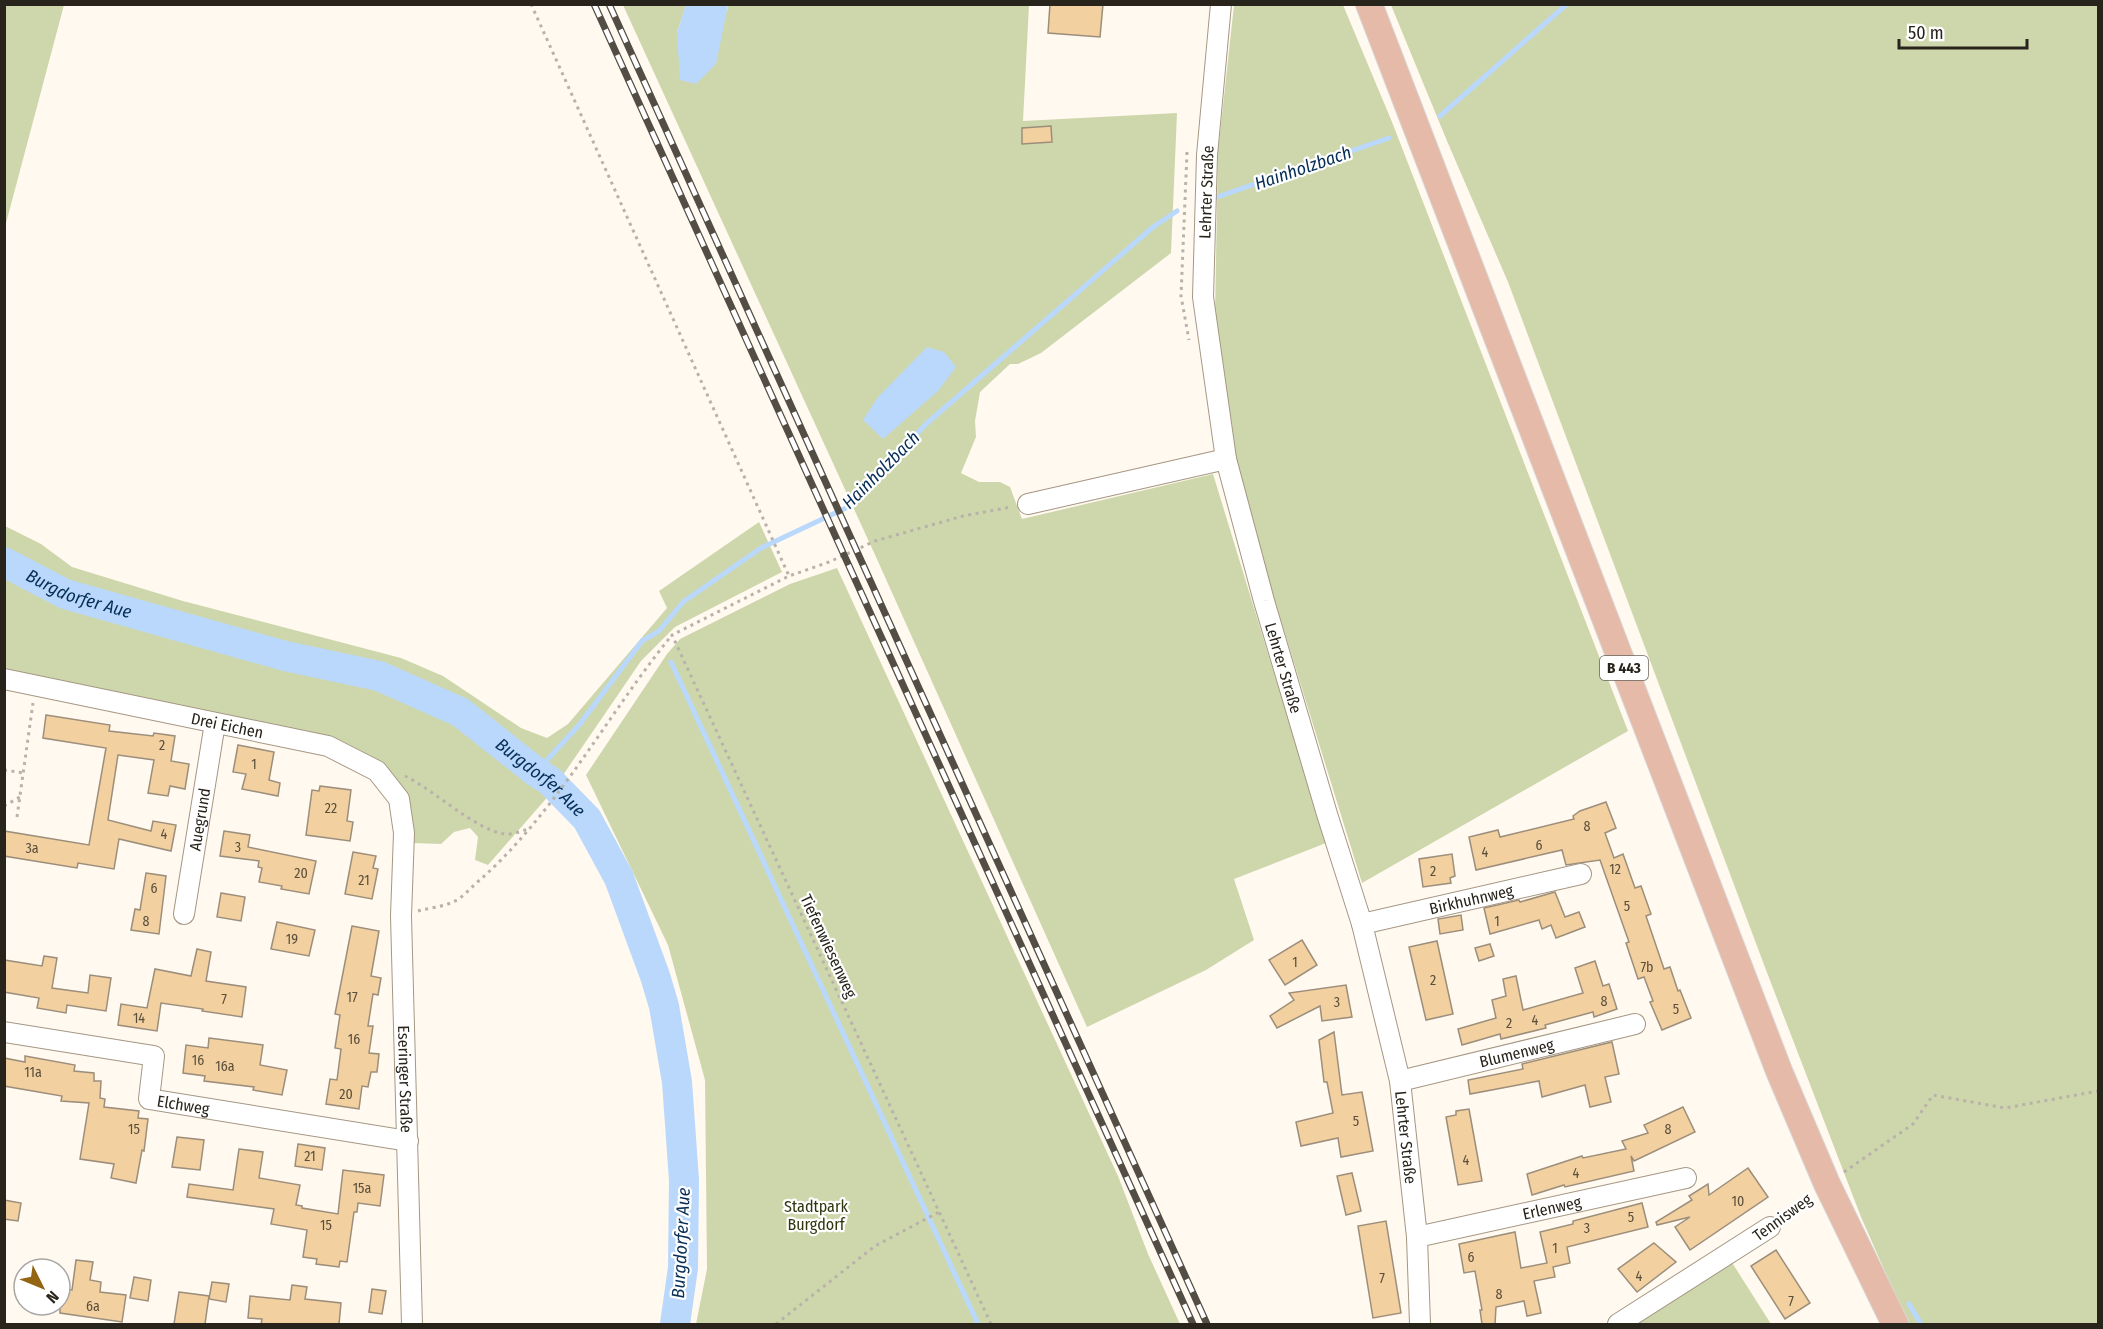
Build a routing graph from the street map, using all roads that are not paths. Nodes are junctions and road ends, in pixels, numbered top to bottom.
1 (1221, 4) edge
2 (1369, 4) edge
3 (1226, 459) junction
4 (1028, 504) road end
5 (4, 679) edge
6 (215, 723) junction
7 (404, 833) joint
8 (1581, 874) dead end
9 (184, 914) dead end
10 (1362, 924) junction
11 (1635, 1024) dead end
12 (4, 1032) edge
13 (1400, 1081) junction
14 (408, 1141) junction
15 (1686, 1178) dead end
16 (1770, 1227) road end
17 (1417, 1237) junction
18 (412, 1324) edge
19 (1420, 1324) edge
20 (1618, 1324) edge
21 (1895, 1324) edge

1 - 3 street, Lehrter Straße
2 - 21 main road, B 443
3 - 4 street
3 - 10 street, Lehrter Straße
5 - 6 street, Drei Eichen
6 - 7 street, Drei Eichen
6 - 9 street, Auegrund
7 - 14 street, Eseringer Straße
8 - 10 street, Birkhuhnweg
10 - 13 street, Lehrter Straße
11 - 13 street, Blumenweg
12 - 14 street, Elchweg
13 - 17 street, Lehrter Straße
14 - 18 street, Eseringer Straße
15 - 17 street, Erlenweg
16 - 20 street, Tennisweg
17 - 19 street, Lehrter Straße

